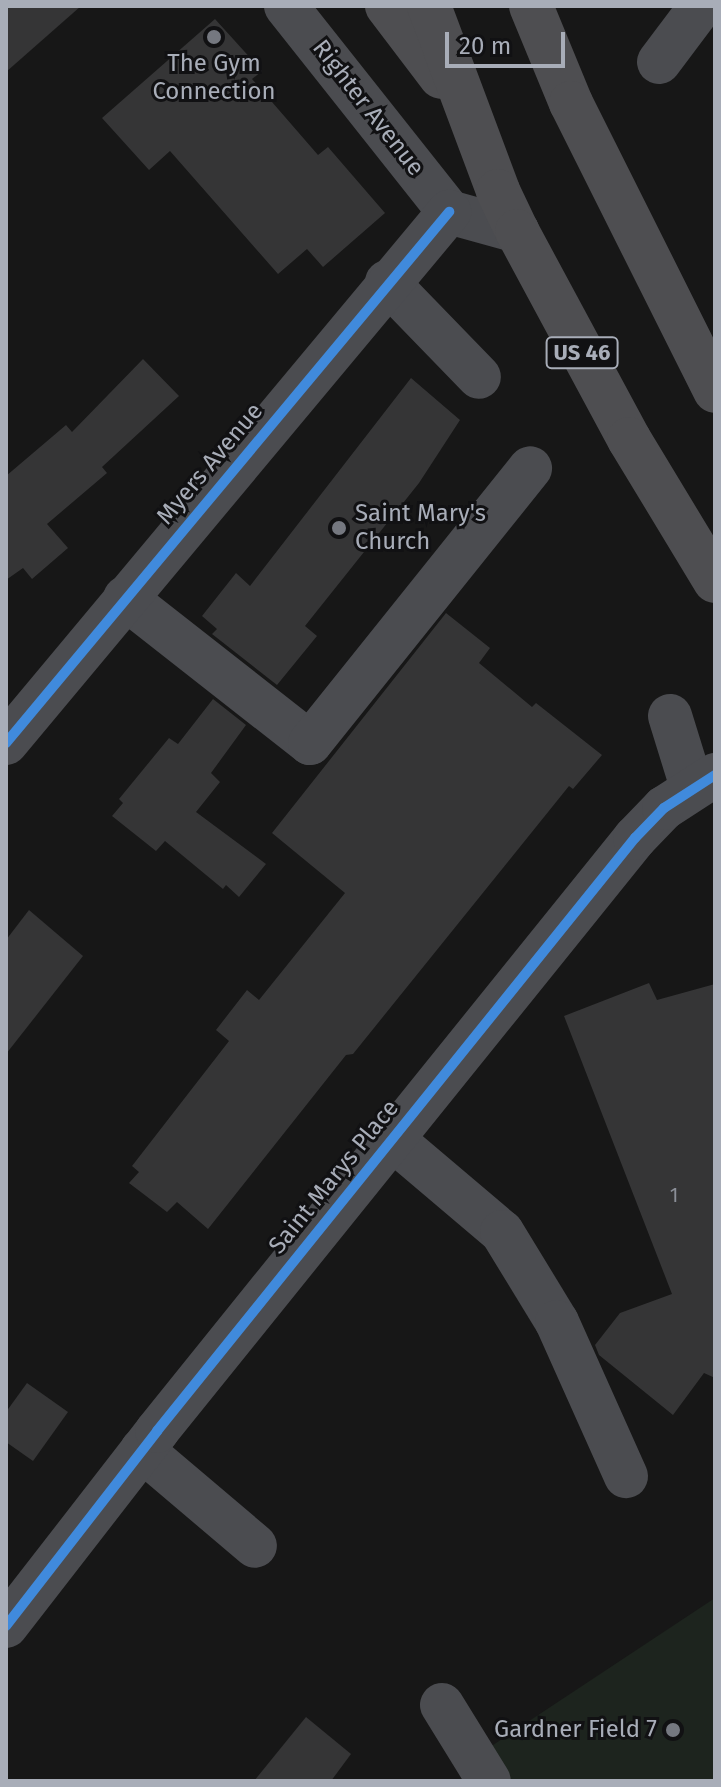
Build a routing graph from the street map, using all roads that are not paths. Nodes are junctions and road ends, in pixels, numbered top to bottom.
1 (286, 6) edge
2 (387, 6) edge
3 (429, 6) edge
4 (531, 6) edge
5 (665, 6) edge
6 (701, 6) edge
7 (470, 115) junction
8 (449, 212) junction
9 (517, 231) junction
10 (387, 282) junction
11 (479, 377) dead end
12 (715, 391) edge
13 (530, 468) dead end
14 (715, 581) edge
15 (125, 598) junction
16 (14, 713) edge
17 (670, 716) dead end
18 (703, 781) edge
19 (391, 1138) junction
20 (142, 1450) junction
21 (626, 1476) dead end
22 (255, 1546) dead end
23 (6, 1626) edge
24 (442, 1705) dead end
25 (489, 1781) edge

1 - 8 street, Righter Avenue
2 - 7 highway
3 - 7 highway, US 46
4 - 12 highway
5 - 6 street
7 - 9 highway, US 46
8 - 9 street
8 - 10 street, Myers Avenue
9 - 14 highway, US 46
10 - 11 street
10 - 15 street, Myers Avenue
13 - 15 street
15 - 16 street, Myers Avenue
17 - 18 street
18 - 19 street, Saint Marys Place
19 - 20 street, Saint Marys Place
19 - 21 street
20 - 22 street
20 - 23 street, Saint Marys Place
24 - 25 street

